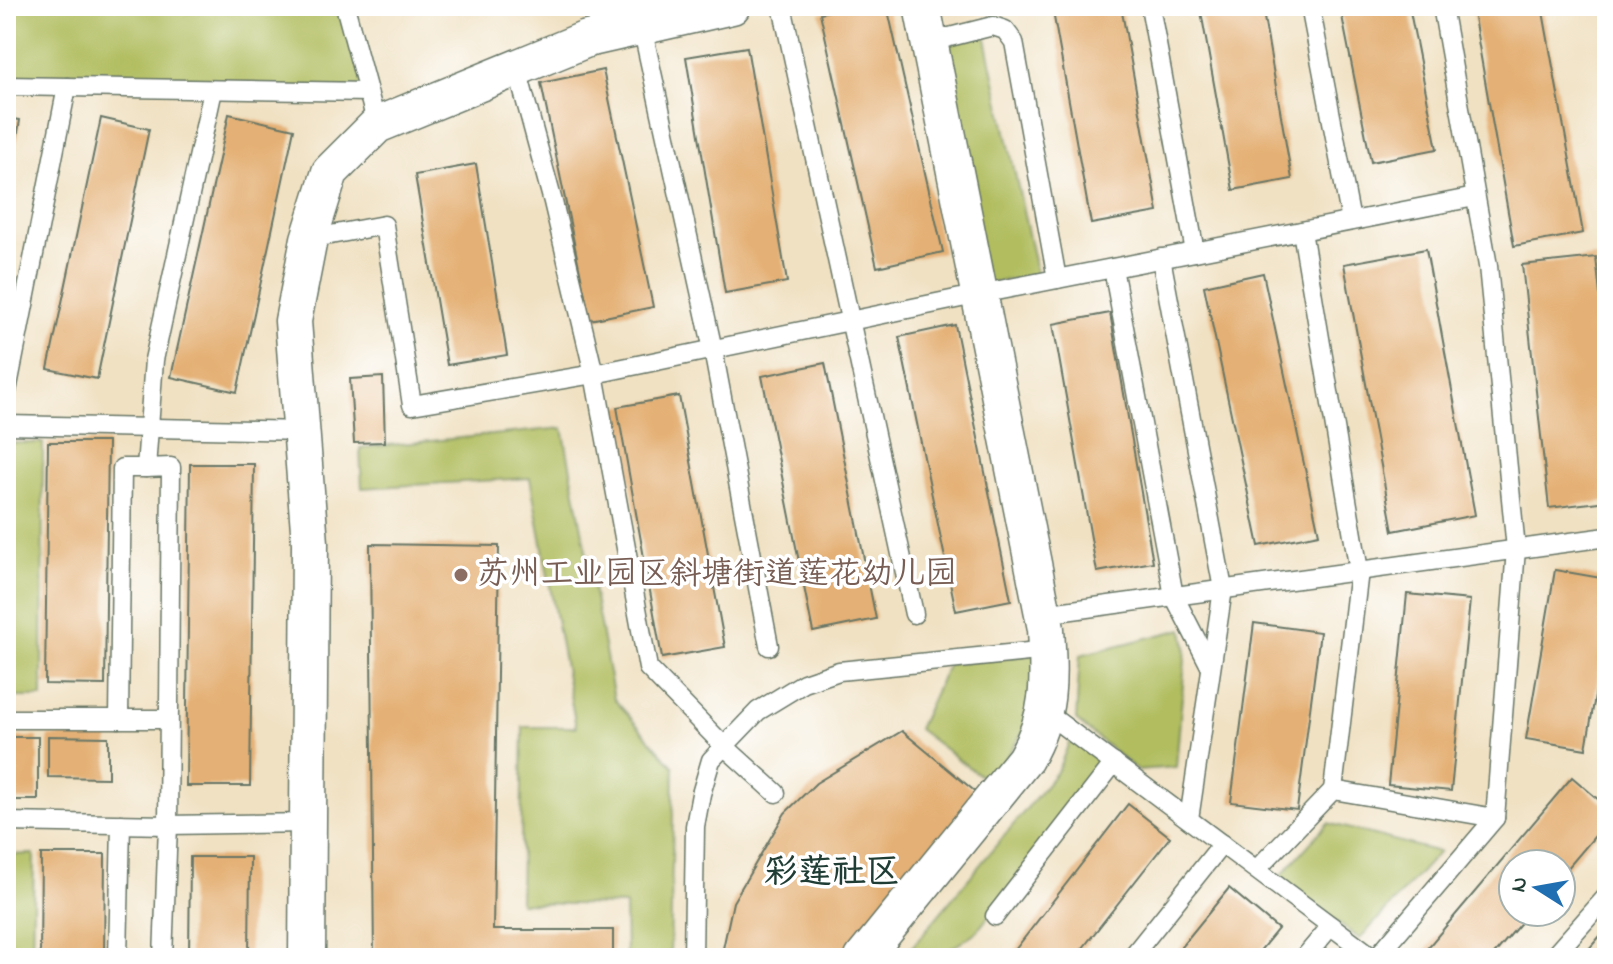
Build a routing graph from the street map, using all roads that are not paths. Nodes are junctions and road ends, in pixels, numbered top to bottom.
1 (345, 6) edge
2 (732, 6) edge
3 (782, 6) edge
4 (922, 6) edge
5 (1150, 6) edge
6 (1310, 6) edge
7 (1442, 6) edge
8 (619, 22) edge
9 (930, 42) junction
10 (517, 69) junction
11 (6, 86) edge
12 (67, 87) junction
13 (213, 90) junction
14 (372, 108) junction
15 (1475, 197) junction
16 (1351, 221) junction
17 (1302, 231) junction
18 (309, 239) junction
19 (1195, 252) junction
20 (1161, 258) junction
21 (1113, 268) junction
22 (1057, 279) junction
23 (980, 294) junction
24 (851, 321) junction
25 (713, 350) junction
26 (594, 374) junction
27 (6, 396) edge
28 (6, 425) edge
29 (149, 428) junction
30 (303, 431) junction
31 (146, 468) junction
32 (1607, 537) edge
33 (1516, 549) junction
34 (1359, 571) junction
35 (1223, 589) junction
36 (1174, 596) junction
37 (914, 614) dead end
38 (1043, 614) junction
39 (769, 646) dead end
40 (1048, 650) junction
41 (1210, 666) junction
42 (1045, 712) junction
43 (6, 719) edge
44 (119, 719) junction
45 (167, 719) junction
46 (724, 746) junction
47 (1114, 763) junction
48 (1333, 790) junction
49 (776, 793) dead end
50 (1495, 818) junction
51 (1189, 819) junction
52 (6, 822) edge
53 (308, 823) junction
54 (121, 824) junction
55 (168, 825) junction
56 (1222, 844) junction
57 (1257, 869) junction
58 (1607, 896) edge
59 (995, 916) dead end
60 (1331, 926) junction
61 (118, 958) edge
62 (163, 958) edge
63 (307, 958) edge
64 (693, 958) edge
65 (863, 958) edge
66 (1131, 958) edge
67 (1304, 958) edge
68 (1375, 958) edge
69 (1552, 958) edge

1 - 14 lane
2 - 8 street
3 - 24 lane
4 - 9 street
5 - 19 lane
6 - 16 lane
7 - 15 lane
8 - 10 street
8 - 25 lane
9 - 22 lane
9 - 23 street
10 - 14 street
10 - 26 lane
11 - 12 lane
12 - 13 lane
12 - 27 lane
13 - 14 lane
13 - 29 lane
14 - 18 street
15 - 16 lane
15 - 33 lane
16 - 17 lane
17 - 19 lane
17 - 34 lane
18 - 26 lane
18 - 30 street
19 - 20 lane
20 - 21 lane
20 - 35 lane
21 - 22 lane
21 - 36 lane
22 - 23 lane
23 - 24 lane
23 - 38 street
24 - 25 lane
24 - 37 lane
25 - 26 lane
25 - 39 lane
26 - 46 lane
28 - 29 lane
29 - 30 lane
29 - 31 lane
30 - 53 street
31 - 44 lane
31 - 45 lane
32 - 33 lane
33 - 34 lane
33 - 50 lane
34 - 35 lane
34 - 48 lane
35 - 36 lane
35 - 41 lane
36 - 38 lane
36 - 41 lane
38 - 40 street
40 - 42 street
40 - 46 lane
41 - 51 lane
42 - 47 lane
42 - 65 street
43 - 44 lane
44 - 45 lane
45 - 55 lane
46 - 49 lane
46 - 64 lane
47 - 51 lane
47 - 59 lane
48 - 50 lane
48 - 57 lane
50 - 68 lane
51 - 56 lane
52 - 54 lane
53 - 55 lane
53 - 63 street
54 - 55 lane
54 - 61 lane
55 - 62 lane
56 - 57 lane
56 - 66 lane
57 - 60 lane
58 - 69 lane
60 - 67 lane
60 - 68 lane

